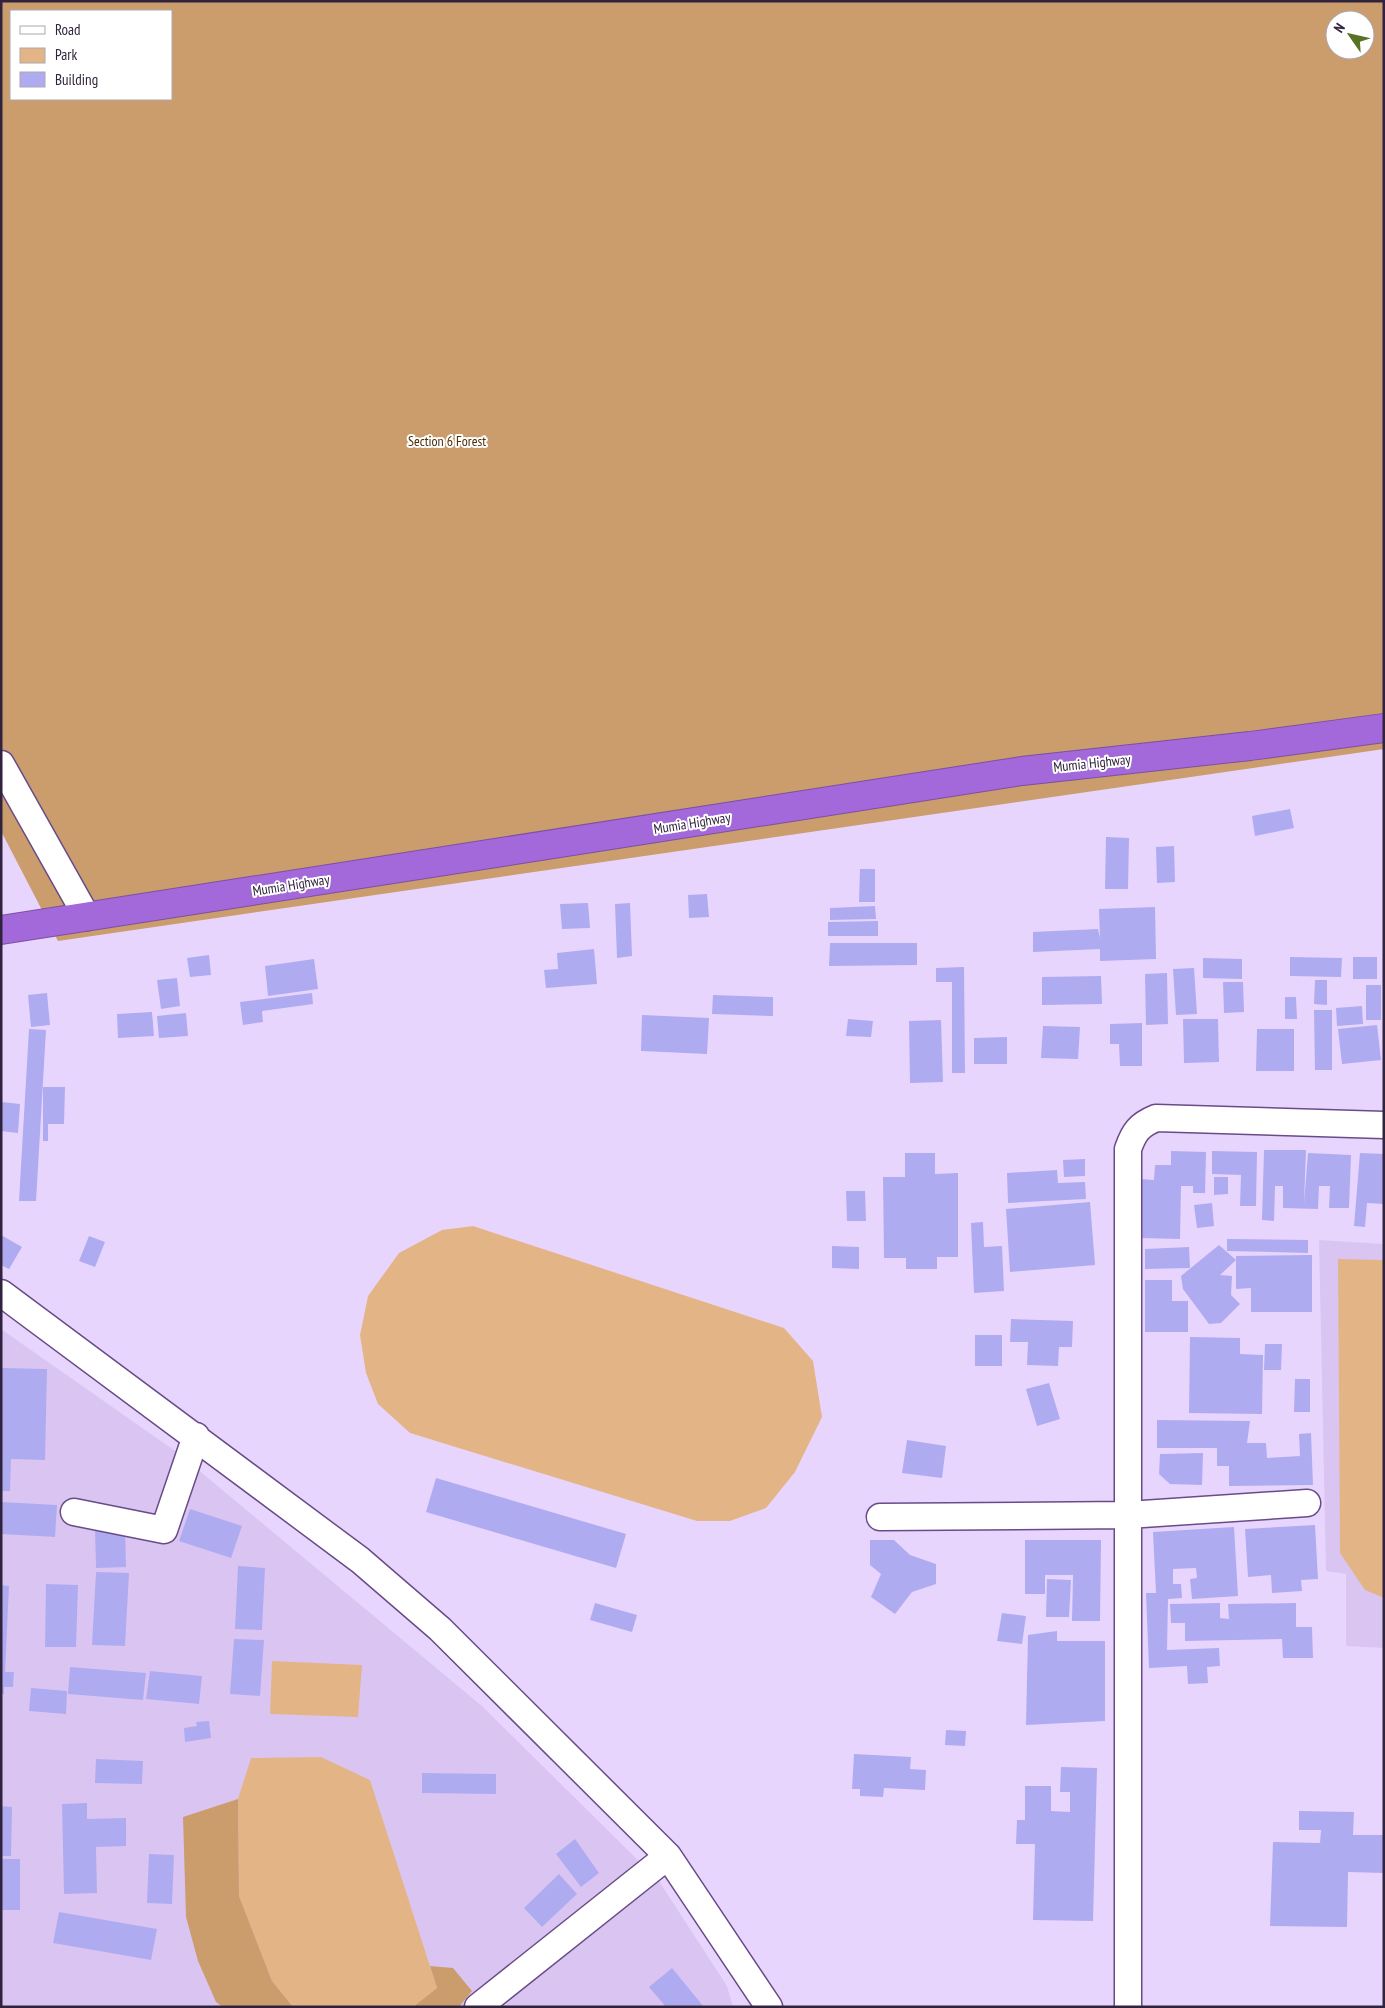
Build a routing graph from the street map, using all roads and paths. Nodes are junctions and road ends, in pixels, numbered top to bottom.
1 (1384, 728) edge
2 (1, 764) edge
3 (87, 917) junction
4 (1, 930) edge
5 (1384, 1125) edge
6 (1, 1293) edge
7 (196, 1436) junction
8 (1307, 1503) dead end
9 (74, 1512) dead end
10 (1128, 1515) junction
11 (880, 1517) dead end
12 (668, 1856) junction
13 (478, 2007) edge
14 (770, 2007) edge
15 (1128, 2007) edge

1 - 3 highway, Mumia Highway
2 - 3 street
3 - 4 highway, Mumia Highway
5 - 10 street
6 - 7 street
7 - 9 street
7 - 12 street
8 - 10 street
10 - 11 street
10 - 15 street
12 - 13 street
12 - 14 street

